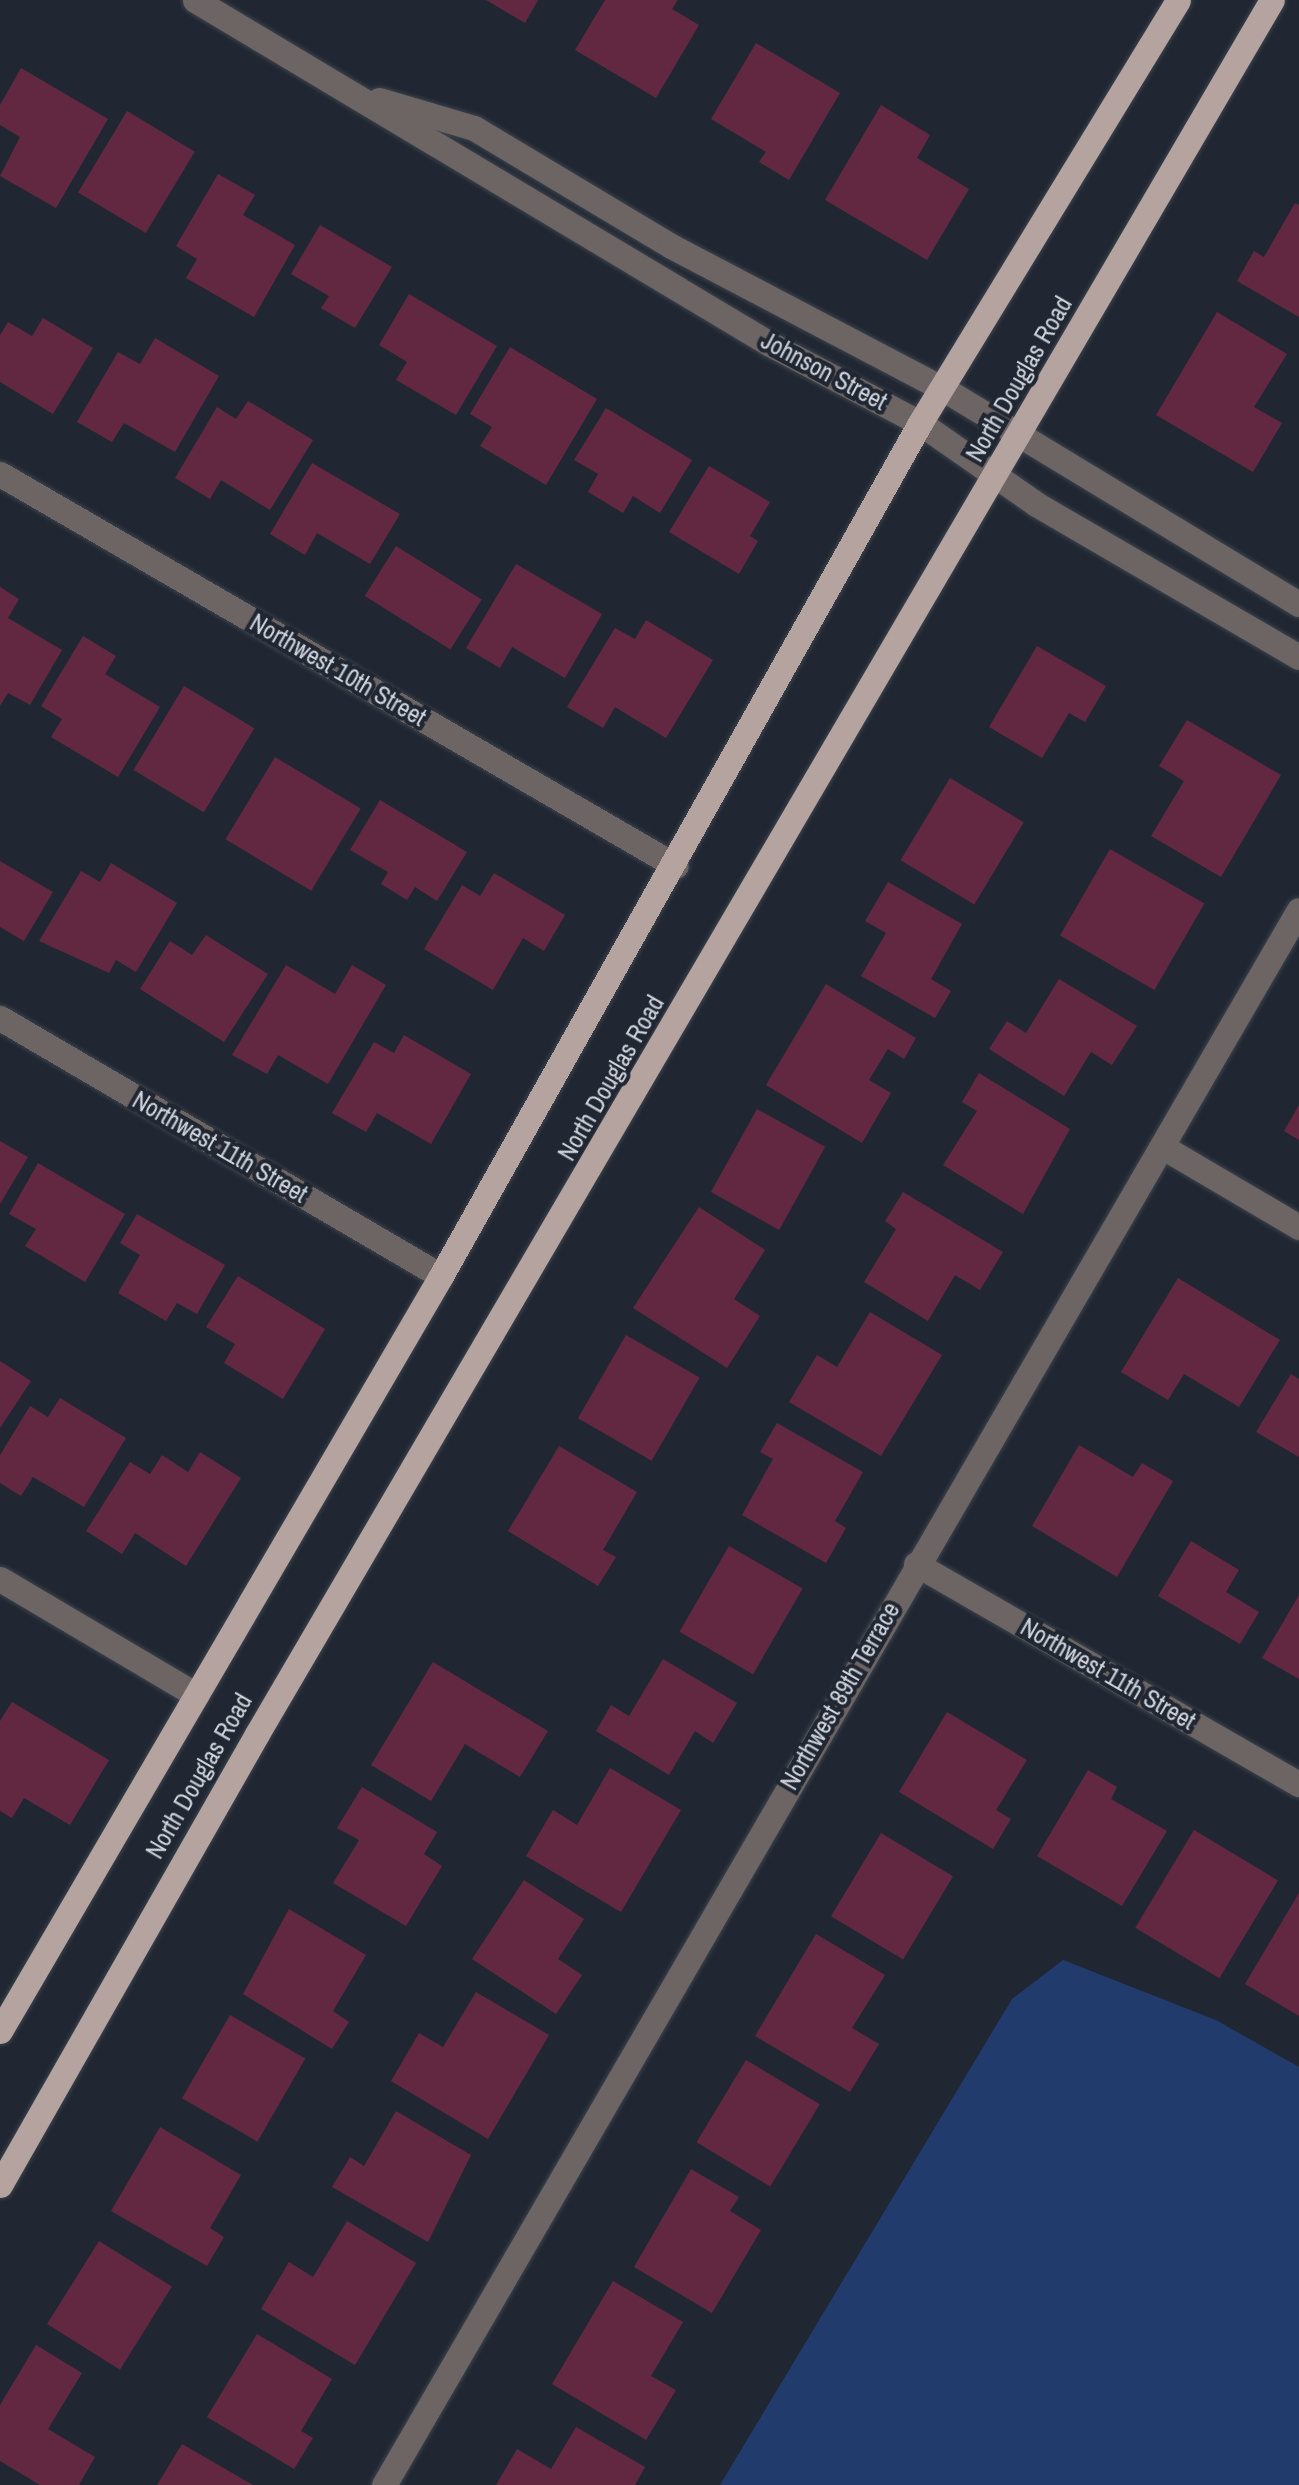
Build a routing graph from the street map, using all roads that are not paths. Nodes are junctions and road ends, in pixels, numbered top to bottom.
1 (195, 0) edge
2 (1178, 0) edge
3 (1272, 0) edge
4 (345, 90) junction
5 (942, 388) junction
6 (920, 423) junction
7 (1021, 436) junction
8 (0, 474) edge
9 (996, 479) junction
10 (1299, 604) edge
11 (1299, 657) edge
12 (676, 866) junction
13 (1299, 910) edge
14 (0, 1018) edge
15 (1163, 1147) junction
16 (1299, 1227) edge
17 (441, 1276) junction
18 (916, 1564) junction
19 (0, 1579) edge
20 (196, 1695) junction
21 (1299, 1784) edge
22 (0, 2032) edge
23 (0, 2185) edge
24 (384, 2485) edge

1 - 4 street, Johnson Street
2 - 5 main road, North Douglas Road
3 - 7 main road, North Douglas Road
4 - 5 street, Johnson Street
4 - 6 street, Johnson Street
5 - 6 main road, North Douglas Road
5 - 7 street, Johnson Street
6 - 9 street, Johnson Street
6 - 12 main road, North Douglas Road
7 - 9 main road, North Douglas Road
7 - 10 street, Johnson Street
8 - 12 street, Northwest 10th Street
9 - 11 street, Johnson Street
9 - 23 main road, North Douglas Road
12 - 17 main road, North Douglas Road
13 - 15 street, Northwest 89th Terrace
14 - 17 street, Northwest 11th Street
15 - 16 street
15 - 18 street, Northwest 89th Terrace
17 - 20 main road, North Douglas Road
18 - 21 street, Northwest 11th Street
18 - 24 street, Northwest 89th Terrace
19 - 20 street
20 - 22 main road, North Douglas Road

